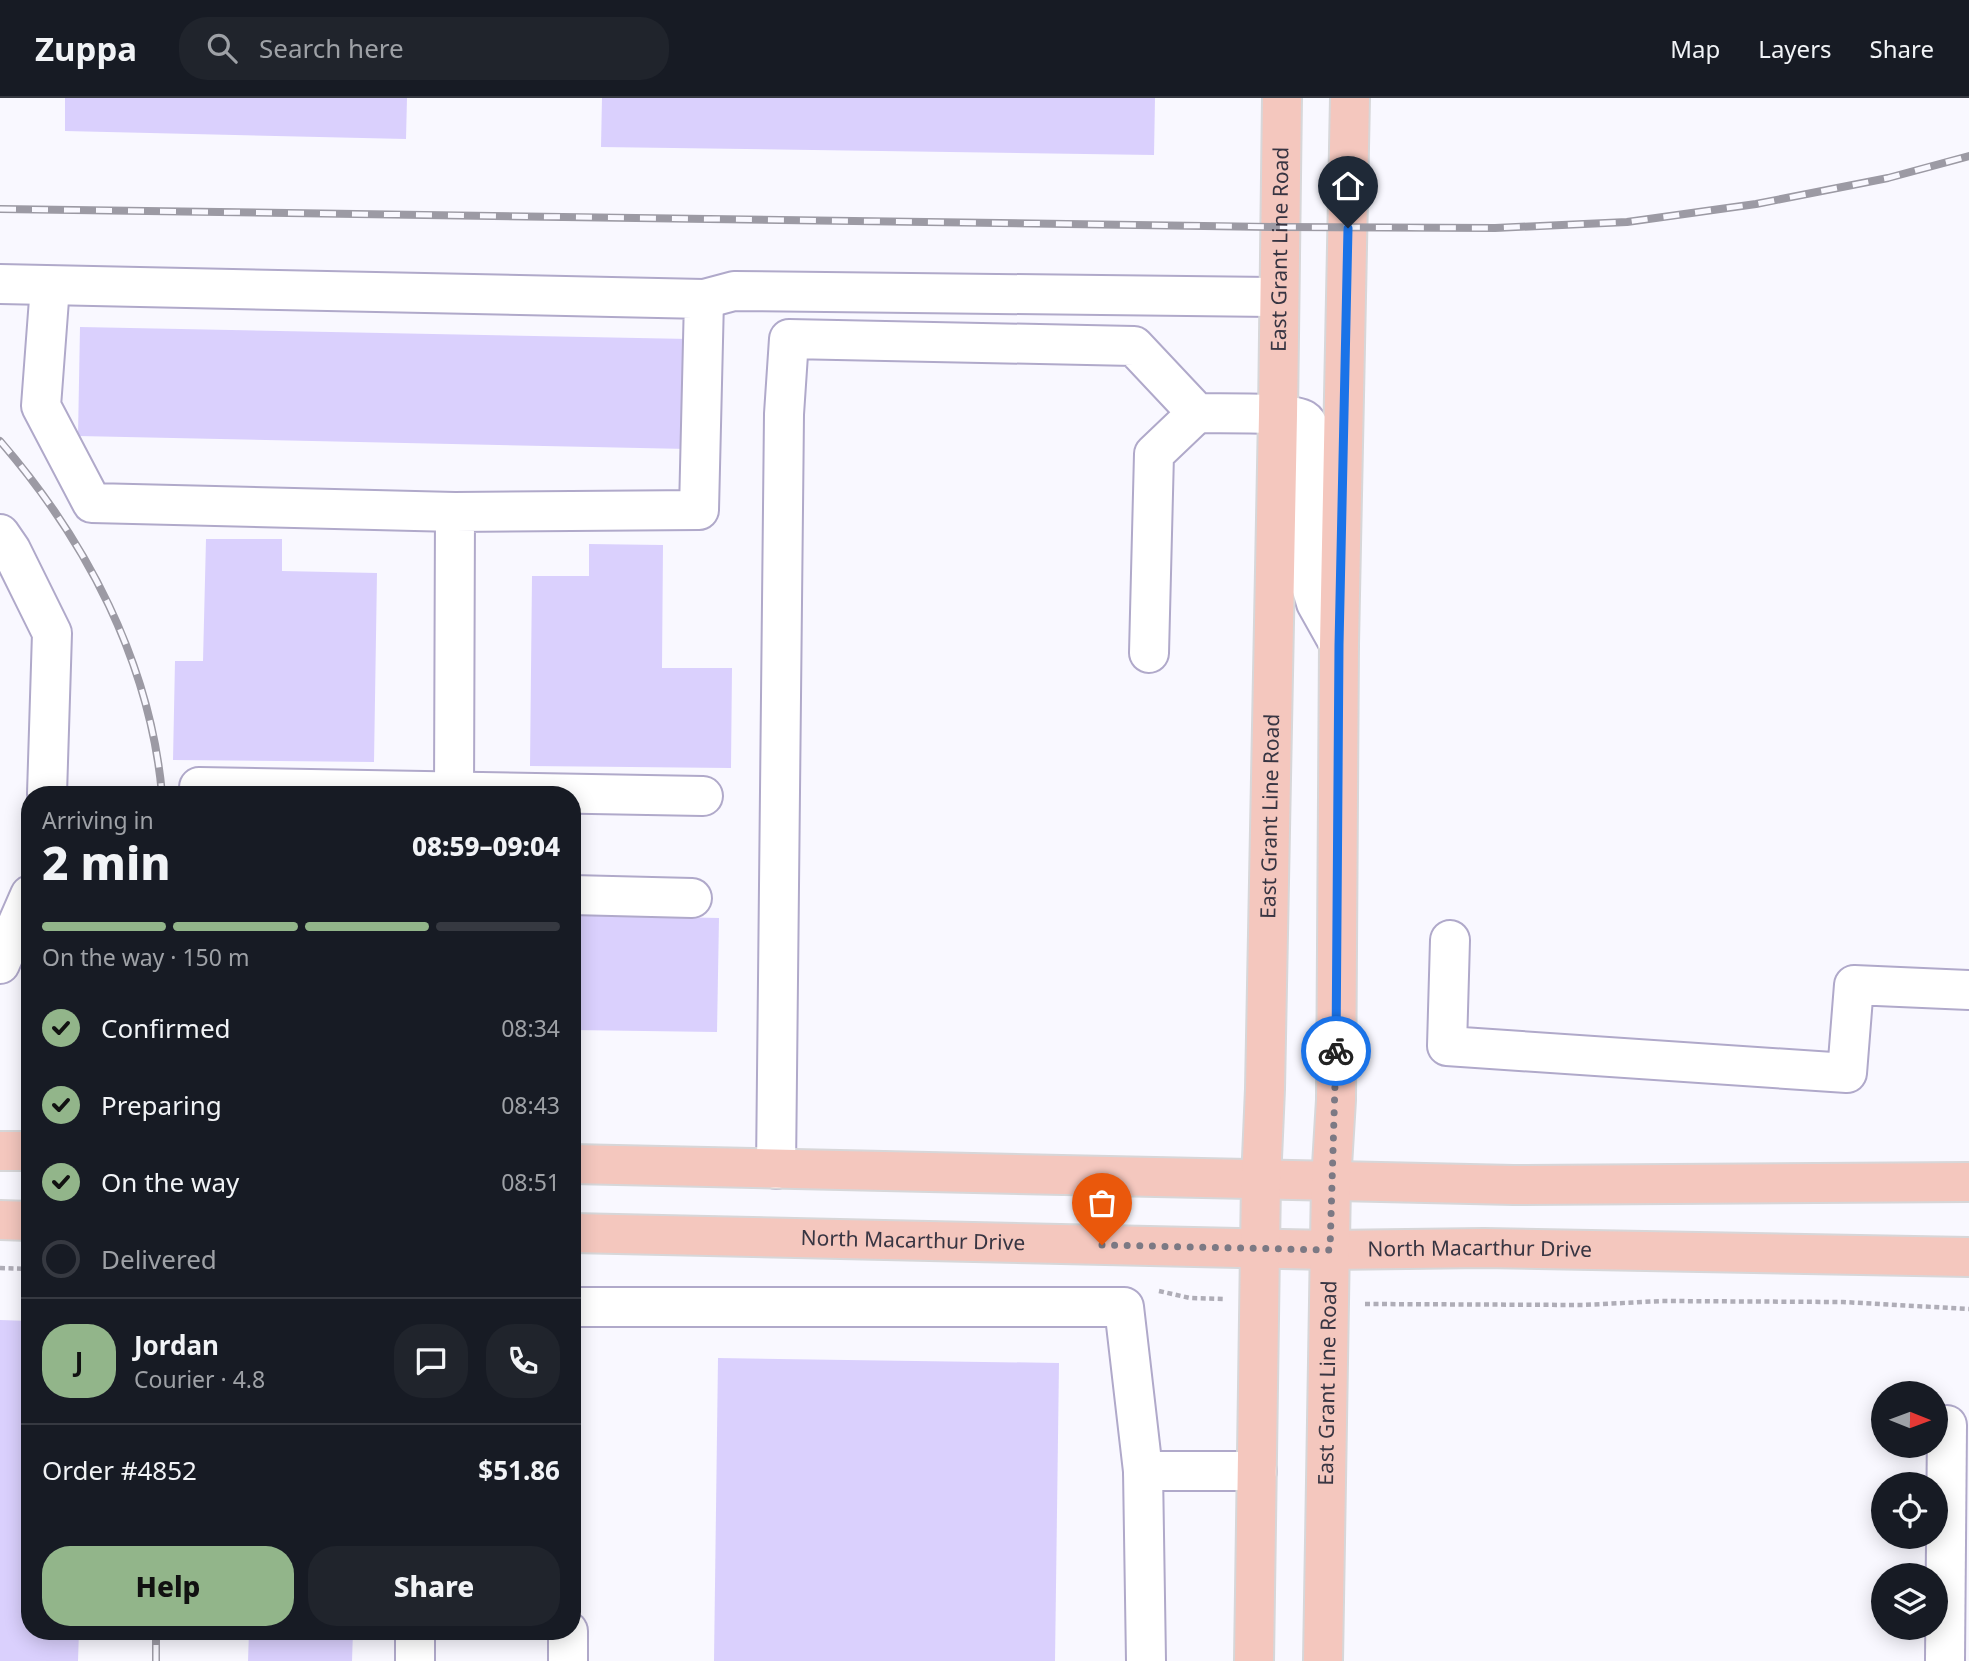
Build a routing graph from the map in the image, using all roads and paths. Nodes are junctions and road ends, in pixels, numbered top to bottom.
1 (1282, 98) edge
2 (1350, 98) edge
3 (0, 284) edge
4 (50, 285) junction
5 (1278, 297) junction
6 (704, 299) junction
7 (1197, 413) junction
8 (1278, 415) junction
9 (455, 512) junction
10 (0, 534) edge
11 (1339, 645) junction
12 (1149, 653) dead end
13 (47, 786) edge
14 (454, 786) edge
15 (581, 795) edge
16 (704, 796) dead end
17 (581, 895) edge
18 (692, 898) dead end
19 (21, 916) edge
20 (1450, 940) dead end
21 (0, 964) edge
22 (1969, 990) edge
23 (0, 1151) edge
24 (21, 1151) edge
25 (581, 1164) edge
26 (776, 1169) junction
27 (1261, 1181) junction
28 (1331, 1182) junction
29 (1969, 1182) edge
30 (0, 1220) edge
31 (21, 1221) edge
32 (581, 1233) edge
33 (1260, 1249) junction
34 (1330, 1250) junction
35 (1969, 1257) edge
36 (0, 1268) edge
37 (21, 1269) edge
38 (1259, 1300) junction
39 (1329, 1302) junction
40 (581, 1307) edge
41 (1124, 1307) junction
42 (1969, 1309) edge
43 (1947, 1458) edge
44 (1143, 1471) junction
45 (1257, 1471) junction
46 (415, 1640) edge
47 (568, 1640) edge
48 (415, 1661) edge
49 (568, 1661) edge
50 (1146, 1661) edge
51 (1254, 1661) edge
52 (1323, 1661) edge
53 (1945, 1661) edge

1 - 5 main road, East Grant Line Road
2 - 11 main road, East Grant Line Road
3 - 4 lane
4 - 6 lane
4 - 9 lane
5 - 6 lane
5 - 8 main road, East Grant Line Road
6 - 9 lane
7 - 8 lane
7 - 12 lane
7 - 26 lane
8 - 11 lane
8 - 27 main road, East Grant Line Road
9 - 14 lane
10 - 13 lane
11 - 28 main road, East Grant Line Road
15 - 16 lane
17 - 18 lane
19 - 21 lane
20 - 22 lane
23 - 24 main road
25 - 26 main road
26 - 27 main road
27 - 28 main road
27 - 33 main road, East Grant Line Road
28 - 29 main road
28 - 34 main road, East Grant Line Road
30 - 31 main road
32 - 33 main road, North Macarthur Drive
33 - 34 main road, North Macarthur Drive
33 - 38 main road, East Grant Line Road
34 - 35 main road, North Macarthur Drive
34 - 39 main road, East Grant Line Road
36 - 37 path
38 - 41 path
38 - 45 main road, East Grant Line Road
39 - 42 path
39 - 52 main road, East Grant Line Road
40 - 41 lane
41 - 44 lane
43 - 53 lane
44 - 45 lane
44 - 50 lane
45 - 51 main road, East Grant Line Road
46 - 48 lane
47 - 49 lane

